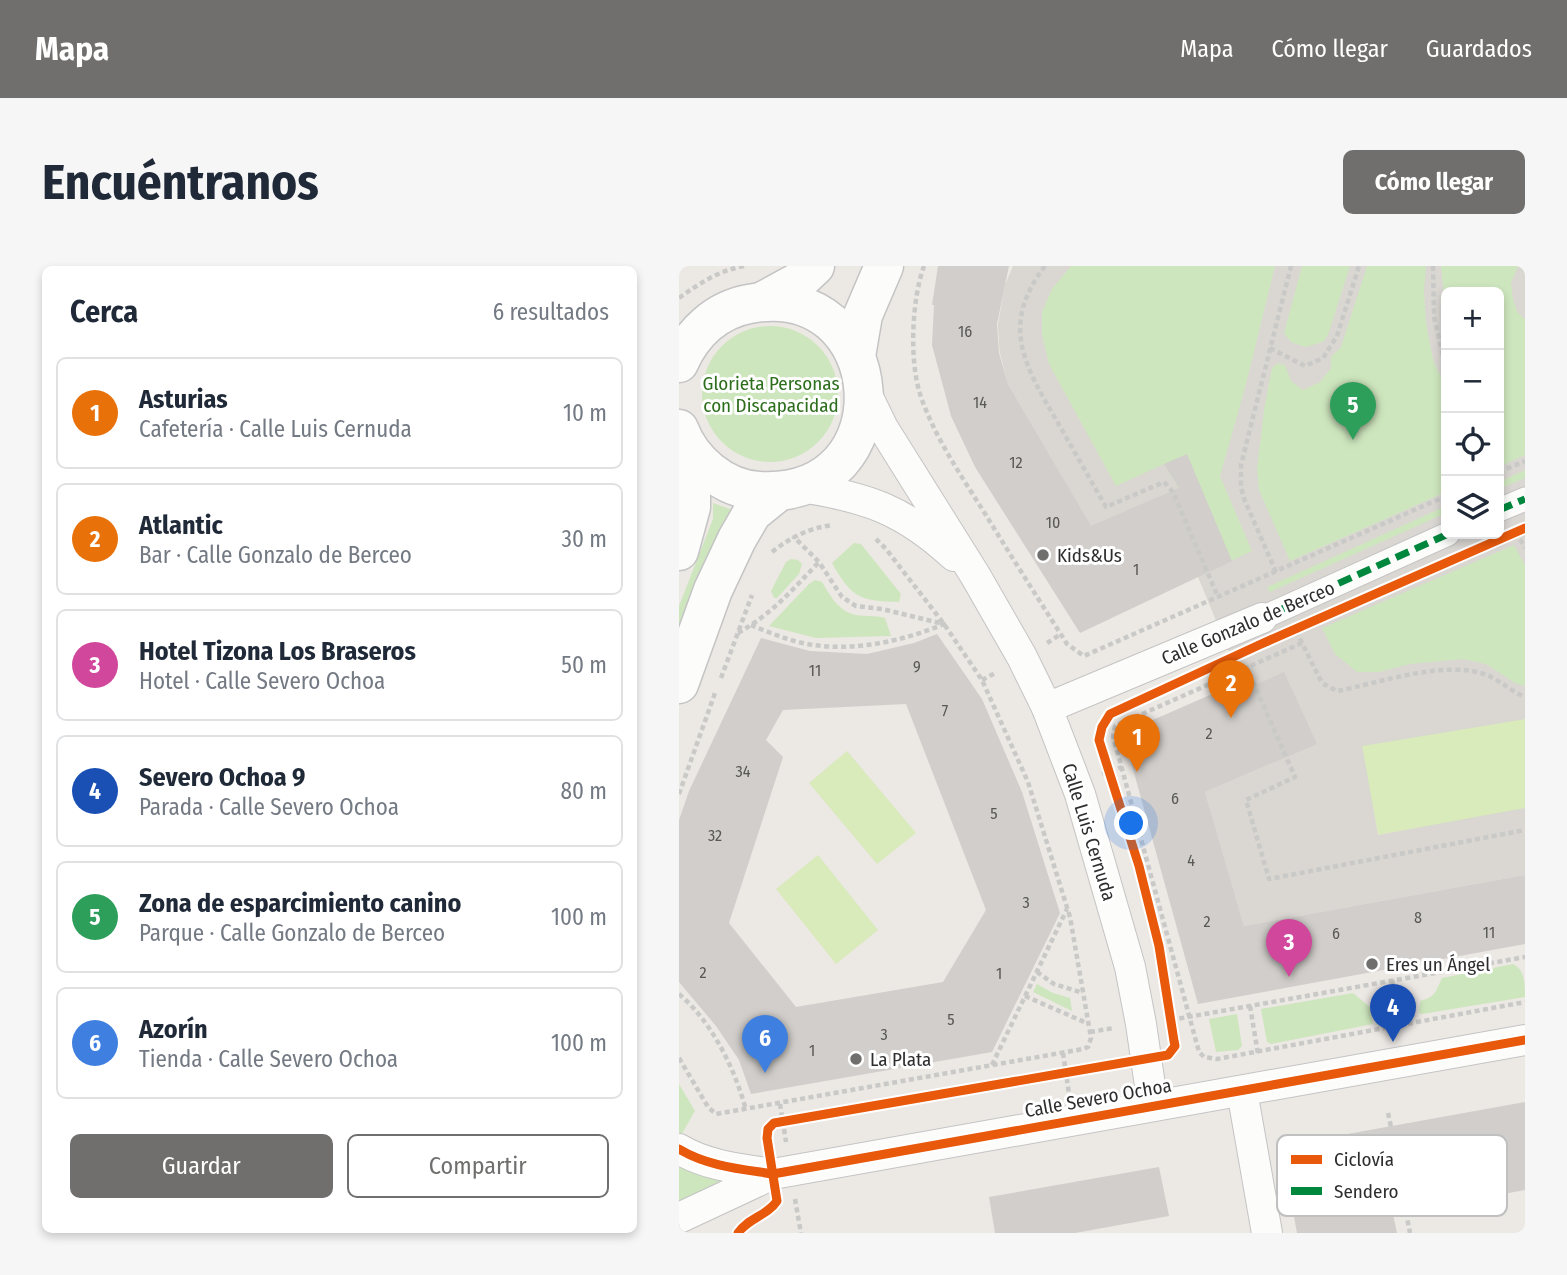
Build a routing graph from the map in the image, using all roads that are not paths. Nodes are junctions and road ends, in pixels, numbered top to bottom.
1 (815, 266) edge
2 (884, 266) edge
3 (765, 300) junction
4 (684, 346) edge
5 (861, 374) junction
6 (681, 434) edge
7 (789, 490) junction
8 (1525, 499) edge
9 (1504, 508) edge
10 (1441, 537) edge
11 (679, 551) edge
12 (975, 575) junction
13 (1273, 627) joint
14 (679, 684) edge
15 (1047, 708) junction
16 (1525, 1040) edge
17 (1242, 1091) junction
18 (1153, 1106) junction
19 (679, 1149) edge
20 (785, 1173) junction
21 (679, 1219) edge
22 (1267, 1233) edge

1 - 3 main road
2 - 5 main road
3 - 4 main road
3 - 5 main road
5 - 7 main road
5 - 12 street, Calle Luis Cernuda
6 - 7 main road
6 - 11 main road
7 - 12 street, Calle Luis Cernuda
7 - 14 main road
8 - 9 street
10 - 13 street, Calle Gonzalo de Berceo
12 - 15 street, Calle Luis Cernuda
13 - 15 street, Calle Gonzalo de Berceo
15 - 18 street, Calle Luis Cernuda
16 - 17 street, Calle Severo Ochoa
17 - 18 street, Calle Severo Ochoa
17 - 22 street
18 - 20 street, Calle Severo Ochoa
19 - 20 street, Calle Severo Ochoa
20 - 21 street, Calle Severo Ochoa

